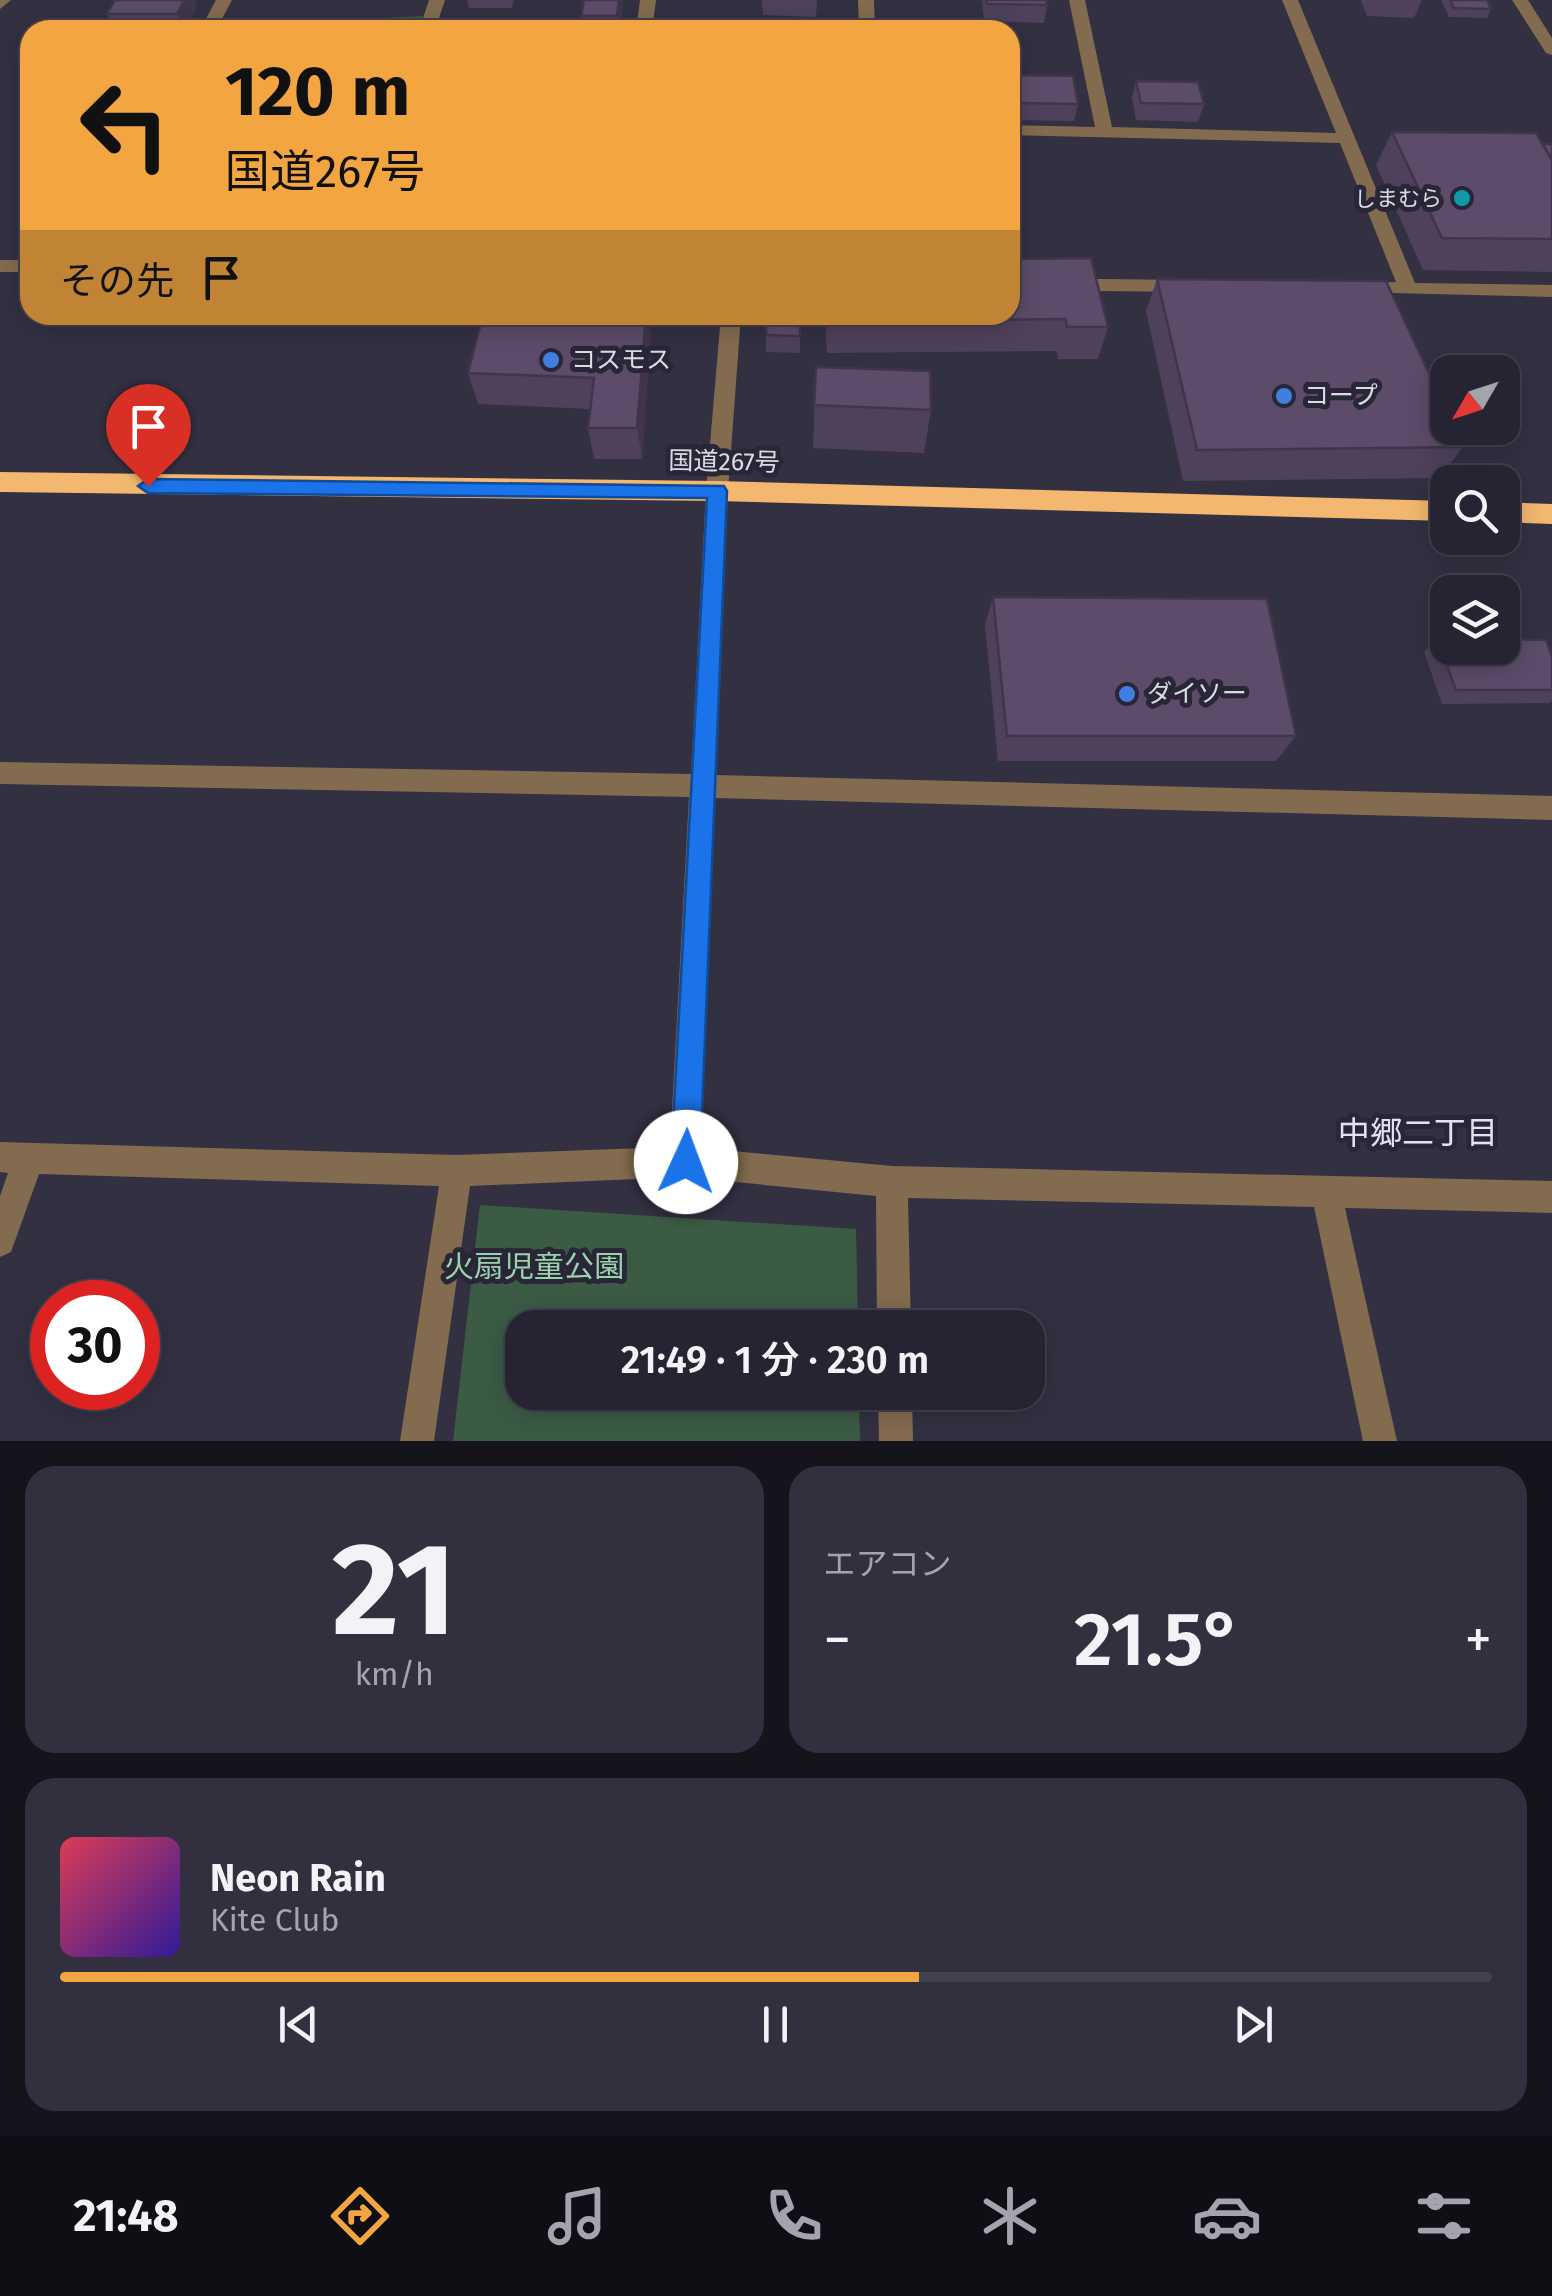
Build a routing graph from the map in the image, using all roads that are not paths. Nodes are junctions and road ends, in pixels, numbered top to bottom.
1 (1076, 0) edge
2 (1290, 0) edge
3 (1520, 0) edge
4 (1552, 50) edge
5 (1020, 130) edge
6 (1104, 130) junction
7 (1345, 138) junction
8 (1020, 284) edge
9 (1209, 286) edge
10 (1328, 288) edge
11 (1408, 289) junction
12 (1552, 291) edge
13 (730, 325) edge
14 (0, 482) edge
15 (717, 491) junction
16 (1430, 511) edge
17 (1520, 513) edge
18 (1552, 514) edge
19 (0, 772) edge
20 (702, 786) junction
21 (1552, 808) edge
22 (14, 1157) edge
23 (686, 1162) junction
24 (457, 1172) junction
25 (892, 1182) junction
26 (1326, 1191) junction
27 (1552, 1196) edge
28 (0, 1240) edge
29 (894, 1310) edge
30 (896, 1410) edge
31 (417, 1441) edge
32 (896, 1441) edge
33 (1380, 1441) edge

1 - 6 street
2 - 7 street
3 - 4 street
5 - 6 street
6 - 7 street
7 - 11 street
8 - 9 street
10 - 11 street
11 - 12 street
13 - 15 street
14 - 15 highway, 国道267号
15 - 16 highway, 国道267号
15 - 20 street
17 - 18 highway
19 - 20 street
20 - 21 street
20 - 23 street
22 - 24 street
22 - 28 street
23 - 24 street
23 - 25 street
24 - 31 street
25 - 26 street
25 - 29 street
26 - 27 street
26 - 33 street
30 - 32 street

